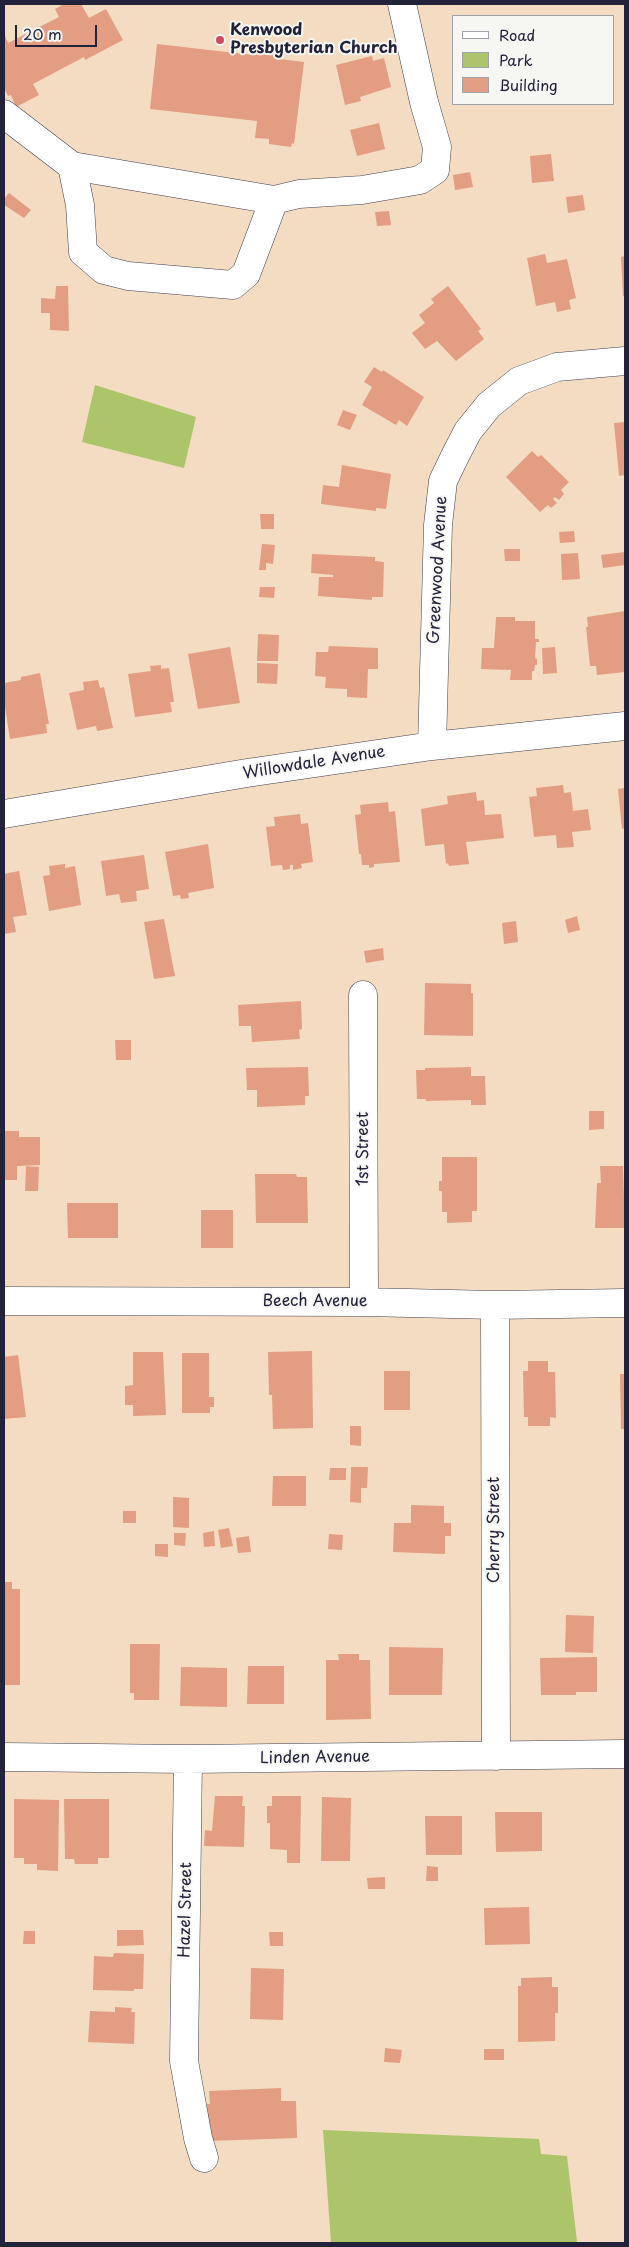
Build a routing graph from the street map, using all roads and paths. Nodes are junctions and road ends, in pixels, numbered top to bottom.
1 (402, 4) edge
2 (4, 114) edge
3 (72, 166) junction
4 (274, 200) junction
5 (625, 361) edge
6 (625, 726) edge
7 (432, 746) junction
8 (4, 814) edge
9 (363, 995) dead end
10 (4, 1301) edge
11 (364, 1302) junction
12 (625, 1303) edge
13 (495, 1305) junction
14 (625, 1754) edge
15 (496, 1756) junction
16 (4, 1757) edge
17 (188, 1759) junction
18 (204, 2158) dead end

1 - 4 street
2 - 3 street
3 - 4 street
3 - 4 street
5 - 7 street, Greenwood Avenue
6 - 7 street, Willowdale Avenue
7 - 8 street, Willowdale Avenue
9 - 11 street, 1st Street
10 - 11 street, Beech Avenue
11 - 13 street, Beech Avenue
12 - 13 street, Beech Avenue
13 - 15 street, Cherry Street
14 - 15 street, Linden Avenue
15 - 17 street, Linden Avenue
16 - 17 street, Linden Avenue
17 - 18 street, Hazel Street

